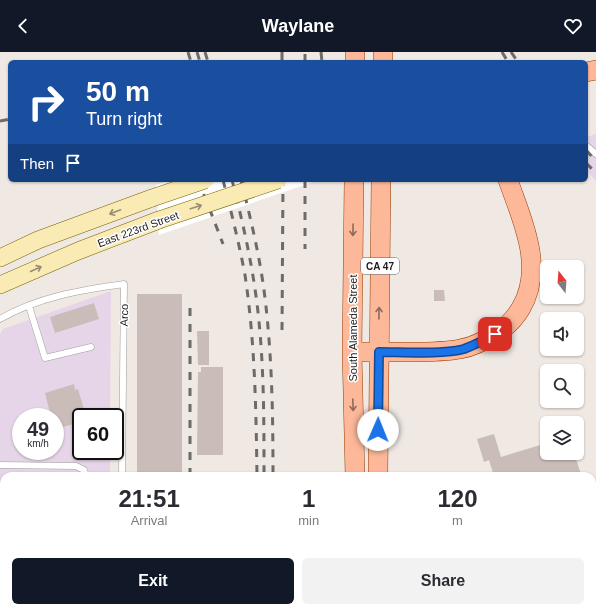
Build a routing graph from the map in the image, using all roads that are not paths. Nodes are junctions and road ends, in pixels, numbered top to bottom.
1 (588, 147) dead end
2 (596, 154) edge
3 (199, 182) edge
4 (272, 182) edge
5 (354, 182) edge
6 (381, 182) edge
7 (509, 182) edge
8 (0, 258) edge
9 (0, 285) edge
10 (28, 306) junction
11 (0, 320) edge
12 (91, 347) dead end
13 (352, 352) junction
14 (379, 352) junction
15 (0, 465) edge
16 (85, 472) edge
17 (122, 472) edge
18 (355, 472) edge
19 (378, 472) edge

1 - 2 lane
3 -> 8 main road, bridge
9 -> 4 main road, East 223rd Street, bridge
5 -> 13 main road, South Alameda Street / CA 47
14 -> 6 main road, CA 47
7 - 14 main road
10 - 11 lane, Arco
10 - 12 lane
10 - 17 lane, Arco
13 - 14 main road
13 -> 18 main road, South Alameda Street / CA 47
14 - 19 main road, CA 47
15 - 16 lane

